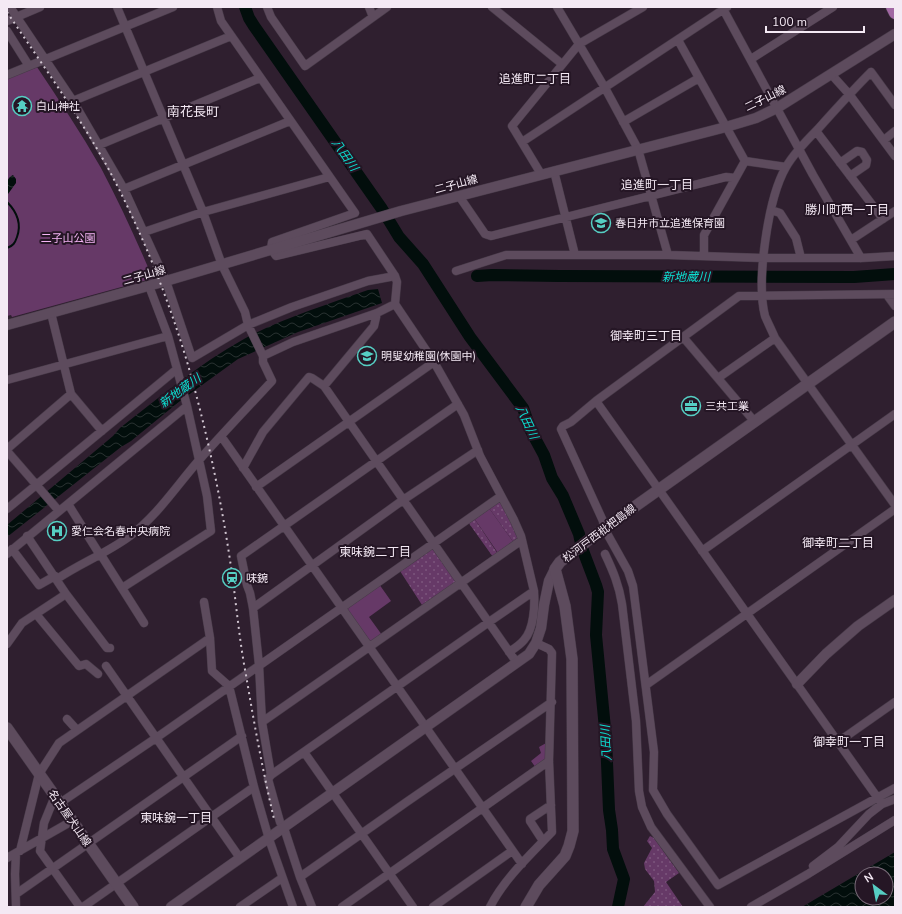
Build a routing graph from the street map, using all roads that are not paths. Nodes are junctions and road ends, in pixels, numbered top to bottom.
1 (10, 7) edge
2 (40, 7) edge
3 (117, 7) edge
4 (173, 7) edge
5 (217, 7) edge
6 (267, 7) edge
7 (369, 7) edge
8 (387, 7) edge
9 (492, 7) edge
10 (557, 7) edge
11 (643, 7) edge
12 (833, 7) edge
13 (892, 7) edge
14 (724, 8) edge
15 (895, 13) edge
16 (16, 17) junction
17 (373, 17) junction
18 (7, 21) edge
19 (125, 26) junction
20 (7, 31) edge
21 (895, 34) edge
22 (230, 36) junction
23 (678, 40) junction
24 (579, 44) junction
25 (44, 59) junction
26 (751, 59) junction
27 (562, 64) junction
28 (29, 66) junction
29 (144, 71) junction
30 (831, 74) junction
31 (7, 75) edge
32 (260, 78) junction
33 (699, 78) junction
34 (605, 88) junction
35 (849, 94) junction
36 (73, 101) junction
37 (895, 105) edge
38 (777, 108) junction
39 (164, 117) junction
40 (290, 120) junction
41 (623, 122) junction
42 (726, 127) junction
43 (816, 131) junction
44 (895, 131) edge
45 (884, 140) junction
46 (522, 142) junction
47 (99, 145) junction
48 (799, 148) junction
49 (638, 149) junction
50 (895, 156) edge
51 (746, 161) junction
52 (840, 163) junction
53 (183, 164) junction
54 (786, 167) junction
55 (554, 171) junction
56 (541, 174) junction
57 (850, 176) junction
58 (329, 177) junction
59 (735, 178) junction
60 (124, 189) junction
61 (459, 196) junction
62 (650, 196) junction
63 (772, 210) junction
64 (895, 211) edge
65 (203, 212) junction
66 (565, 217) junction
67 (883, 219) junction
68 (144, 232) junction
69 (851, 240) junction
70 (272, 249) junction
71 (575, 255) junction
72 (668, 255) junction
73 (704, 256) junction
74 (895, 256) edge
75 (763, 258) junction
76 (801, 258) junction
77 (861, 258) junction
78 (222, 265) junction
79 (456, 271) dead end
80 (395, 276) junction
81 (166, 282) junction
82 (149, 286) junction
83 (891, 295) edge
84 (763, 297) junction
85 (395, 304) junction
86 (895, 306) edge
87 (51, 313) junction
88 (377, 313) junction
89 (895, 322) edge
90 (7, 325) edge
91 (249, 327) junction
92 (168, 336) junction
93 (683, 337) junction
94 (775, 338) junction
95 (262, 355) junction
96 (434, 362) junction
97 (64, 365) junction
98 (177, 369) junction
99 (718, 378) junction
100 (7, 380) edge
101 (808, 384) junction
102 (324, 386) junction
103 (71, 394) junction
104 (596, 401) junction
105 (458, 404) junction
106 (187, 406) junction
107 (895, 414) edge
108 (754, 421) junction
109 (348, 422) junction
110 (102, 431) junction
111 (221, 436) junction
112 (852, 445) junction
113 (7, 450) edge
114 (478, 450) junction
115 (199, 460) junction
116 (375, 461) junction
117 (243, 468) junction
118 (37, 487) junction
119 (256, 487) junction
120 (659, 489) junction
121 (501, 496) junction
122 (403, 500) junction
123 (68, 504) junction
124 (895, 505) edge
125 (7, 509) edge
126 (57, 509) junction
127 (895, 509) edge
128 (283, 526) junction
129 (602, 530) junction
130 (28, 536) junction
131 (522, 540) junction
132 (433, 543) junction
133 (702, 550) junction
134 (10, 551) edge
135 (605, 554) dead end
136 (100, 555) junction
137 (557, 565) junction
138 (312, 566) junction
139 (56, 577) junction
140 (461, 583) junction
141 (122, 588) junction
142 (534, 591) junction
143 (66, 594) junction
144 (895, 600) edge
145 (204, 602) dead end
146 (340, 607) junction
147 (253, 608) junction
148 (36, 614) junction
149 (747, 614) junction
150 (489, 622) junction
151 (144, 623) dead end
152 (210, 638) junction
153 (536, 643) junction
154 (7, 644) edge
155 (368, 647) junction
156 (110, 648) dead end
157 (509, 652) junction
158 (517, 663) junction
159 (259, 665) junction
160 (106, 666) dead end
161 (98, 674) dead end
162 (797, 684) junction
163 (646, 685) junction
164 (229, 686) junction
165 (396, 687) junction
166 (127, 696) junction
167 (552, 702) junction
168 (895, 702) edge
169 (67, 719) dead end
170 (262, 722) junction
171 (425, 727) junction
172 (7, 728) edge
173 (77, 730) junction
174 (242, 736) junction
175 (156, 738) junction
176 (838, 742) junction
177 (304, 752) junction
178 (549, 761) junction
179 (454, 769) junction
180 (39, 774) junction
181 (271, 775) junction
182 (184, 777) junction
183 (254, 787) junction
184 (895, 788) edge
185 (333, 793) junction
186 (58, 799) junction
187 (895, 799) edge
188 (880, 801) junction
189 (551, 805) junction
190 (481, 808) junction
191 (212, 816) junction
192 (895, 820) edge
193 (72, 821) junction
194 (284, 828) junction
195 (362, 834) junction
196 (43, 838) junction
197 (269, 839) junction
198 (543, 841) junction
199 (88, 844) junction
200 (512, 851) junction
201 (18, 852) junction
202 (7, 858) edge
203 (240, 858) junction
204 (522, 864) junction
205 (54, 868) junction
206 (390, 874) junction
207 (808, 874) junction
208 (300, 877) junction
209 (282, 878) junction
210 (116, 883) junction
211 (16, 894) junction
212 (251, 904) edge
213 (16, 907) edge
214 (82, 907) edge
215 (133, 907) edge
216 (171, 907) edge
217 (240, 907) edge
218 (293, 907) edge
219 (312, 907) edge
220 (342, 907) edge
221 (414, 907) edge
222 (433, 907) edge
223 (490, 907) edge
224 (526, 907) edge
225 (710, 907) edge
226 (750, 907) edge

1 - 16 street
2 - 16 street
3 - 19 street
4 - 19 street
5 - 22 street
6 - 17 street
7 - 17 street
8 - 17 street
9 - 27 street
10 - 24 street
11 - 24 street
12 - 26 street
13 - 15 main road
14 - 23 street
14 - 26 street
16 - 18 street
16 - 25 street
19 - 25 street
19 - 29 street
20 - 28 street
21 - 30 street, 二子山線
22 - 29 street
22 - 32 street
23 - 33 street
23 - 34 street
24 - 27 street
24 - 34 street
25 - 28 street
25 - 36 street
26 - 38 street
27 - 46 street
28 - 31 street
29 - 36 street
29 - 39 street
30 - 35 street
30 - 38 street, 二子山線
32 - 39 street
32 - 40 street
33 - 41 street
33 - 42 street
34 - 41 street
34 - 46 street
35 - 37 street
35 - 43 street
35 - 45 street
36 - 47 street
38 - 42 street, 二子山線
38 - 48 street
39 - 47 street
39 - 53 street
40 - 53 street
40 - 58 street
41 - 49 street
42 - 49 street, 二子山線
42 - 51 street
43 - 48 street
43 - 52 street
44 - 45 street
45 - 50 street
46 - 56 street
47 - 60 street
48 - 54 street
48 - 69 street
49 - 55 street, 二子山線
49 - 62 street
51 - 54 street
51 - 59 street
52 - 57 street
52 - 57 street
53 - 60 street
53 - 65 street
54 - 63 street
55 - 56 street, 二子山線
55 - 66 street
56 - 61 street, 二子山線
57 - 67 street
58 - 65 street
58 - 70 street
59 - 62 street
59 - 73 street
60 - 68 street
61 - 66 street
61 - 70 street, 二子山線
62 - 66 street
62 - 72 street
63 - 75 street
63 - 76 street
64 - 67 street
65 - 68 street
65 - 78 street
66 - 71 street
67 - 69 street
68 - 81 street
69 - 77 street
70 - 78 street, 二子山線
70 - 80 street
71 - 72 street
71 - 79 street
72 - 73 street
73 - 75 street
74 - 77 street
75 - 76 street
75 - 84 street
76 - 77 street
78 - 81 street, 二子山線
78 - 91 street
80 - 85 street
80 - 91 street
81 - 82 street, 二子山線
81 - 91 street
82 - 87 street, 二子山線
82 - 92 street
83 - 84 street
83 - 86 street
84 - 93 street
84 - 94 street
85 - 88 street
85 - 96 street
87 - 90 street, 二子山線
87 - 97 street
88 - 95 street
88 - 102 street
89 - 101 main road, 松河戸西枇杷島線
91 - 95 street
92 - 97 street
92 - 98 street
93 - 99 street
93 - 104 street
94 - 99 street
94 - 101 street
95 - 111 street
96 - 105 street
96 - 109 street
97 - 100 street
97 - 103 street
98 - 106 street
98 - 110 street
99 - 108 street
101 - 108 main road, 松河戸西枇杷島線
101 - 112 street
102 - 109 street
102 - 117 street
103 - 110 street
103 - 113 street
104 - 120 street
104 - 129 street
105 - 114 street
105 - 116 street
106 - 115 street
106 - 123 street
107 - 112 street
108 - 120 main road, 松河戸西枇杷島線
109 - 116 street
109 - 119 street
110 - 118 street
111 - 115 street
111 - 117 street
112 - 124 street
112 - 133 street
113 - 118 street
114 - 121 street
114 - 122 street
115 - 136 street
115 - 141 street
116 - 122 street
116 - 128 street
117 - 119 street
118 - 125 street
118 - 126 street
119 - 128 street
120 - 129 main road, 松河戸西枇杷島線
120 - 133 street
121 - 131 street
121 - 132 street
122 - 132 street
122 - 138 street
123 - 126 street
123 - 136 street
126 - 130 street
127 - 149 street
128 - 138 street
128 - 147 street
129 - 137 main road, 松河戸西枇杷島線
129 - 163 street
130 - 134 street
130 - 139 street
131 - 140 street
131 - 142 street
132 - 140 street
132 - 146 street
133 - 149 street
134 - 139 street
135 - 225 street
136 - 139 street
136 - 141 street
137 - 153 street
137 - 224 main road, 松河戸西枇杷島線
138 - 146 street
138 - 147 street
139 - 143 street
140 - 150 street
140 - 155 street
141 - 151 street
142 - 150 street
142 - 157 street
143 - 148 street
143 - 156 street
144 - 162 street
145 - 152 street
146 - 155 street
146 - 159 street
147 - 159 street
148 - 154 street
148 - 161 street
149 - 162 street
149 - 163 street
150 - 157 street
150 - 165 street
152 - 164 street
152 - 166 street
153 - 158 street
153 - 167 street
155 - 165 street
155 - 170 street
157 - 158 street
158 - 171 street
159 - 164 street
159 - 170 street
160 - 166 street
162 - 176 street
163 - 188 street
164 - 174 street
164 - 175 street
165 - 171 street
165 - 177 street
166 - 173 street
166 - 175 street
167 - 178 street
167 - 179 street
168 - 176 street
169 - 173 street
170 - 181 street
171 - 179 street
171 - 185 street
172 - 180 main road, 名古屋犬山線
173 - 180 street
174 - 182 street
174 - 183 street
175 - 182 street
175 - 186 street
176 - 188 street
177 - 181 street
177 - 185 street
178 - 189 street
178 - 190 street
179 - 190 street
179 - 195 street
180 - 186 main road, 名古屋犬山線
180 - 201 street
181 - 194 street
182 - 191 street
182 - 199 street
183 - 191 street
183 - 197 street
184 - 188 street
185 - 194 street
185 - 195 street
186 - 193 main road, 名古屋犬山線
186 - 196 street
187 - 188 street
188 - 207 street
189 - 198 street
189 - 198 street
190 - 200 street
190 - 206 street
191 - 203 street
191 - 210 street
192 - 207 street
193 - 196 street
193 - 199 main road, 名古屋犬山線
194 - 197 street
194 - 208 street
195 - 206 street
195 - 208 street
196 - 201 street
196 - 205 street
197 - 203 street
197 - 209 street
198 - 204 street
199 - 205 street
199 - 210 main road, 名古屋犬山線
200 - 204 street
200 - 222 street
201 - 202 street
201 - 211 street
203 - 216 street
204 - 223 street
205 - 211 street
205 - 214 street
206 - 220 street
206 - 221 street
207 - 226 street
208 - 219 street
209 - 212 street
209 - 218 street
210 - 214 street
210 - 215 main road, 名古屋犬山線
211 - 213 street
212 - 217 street

